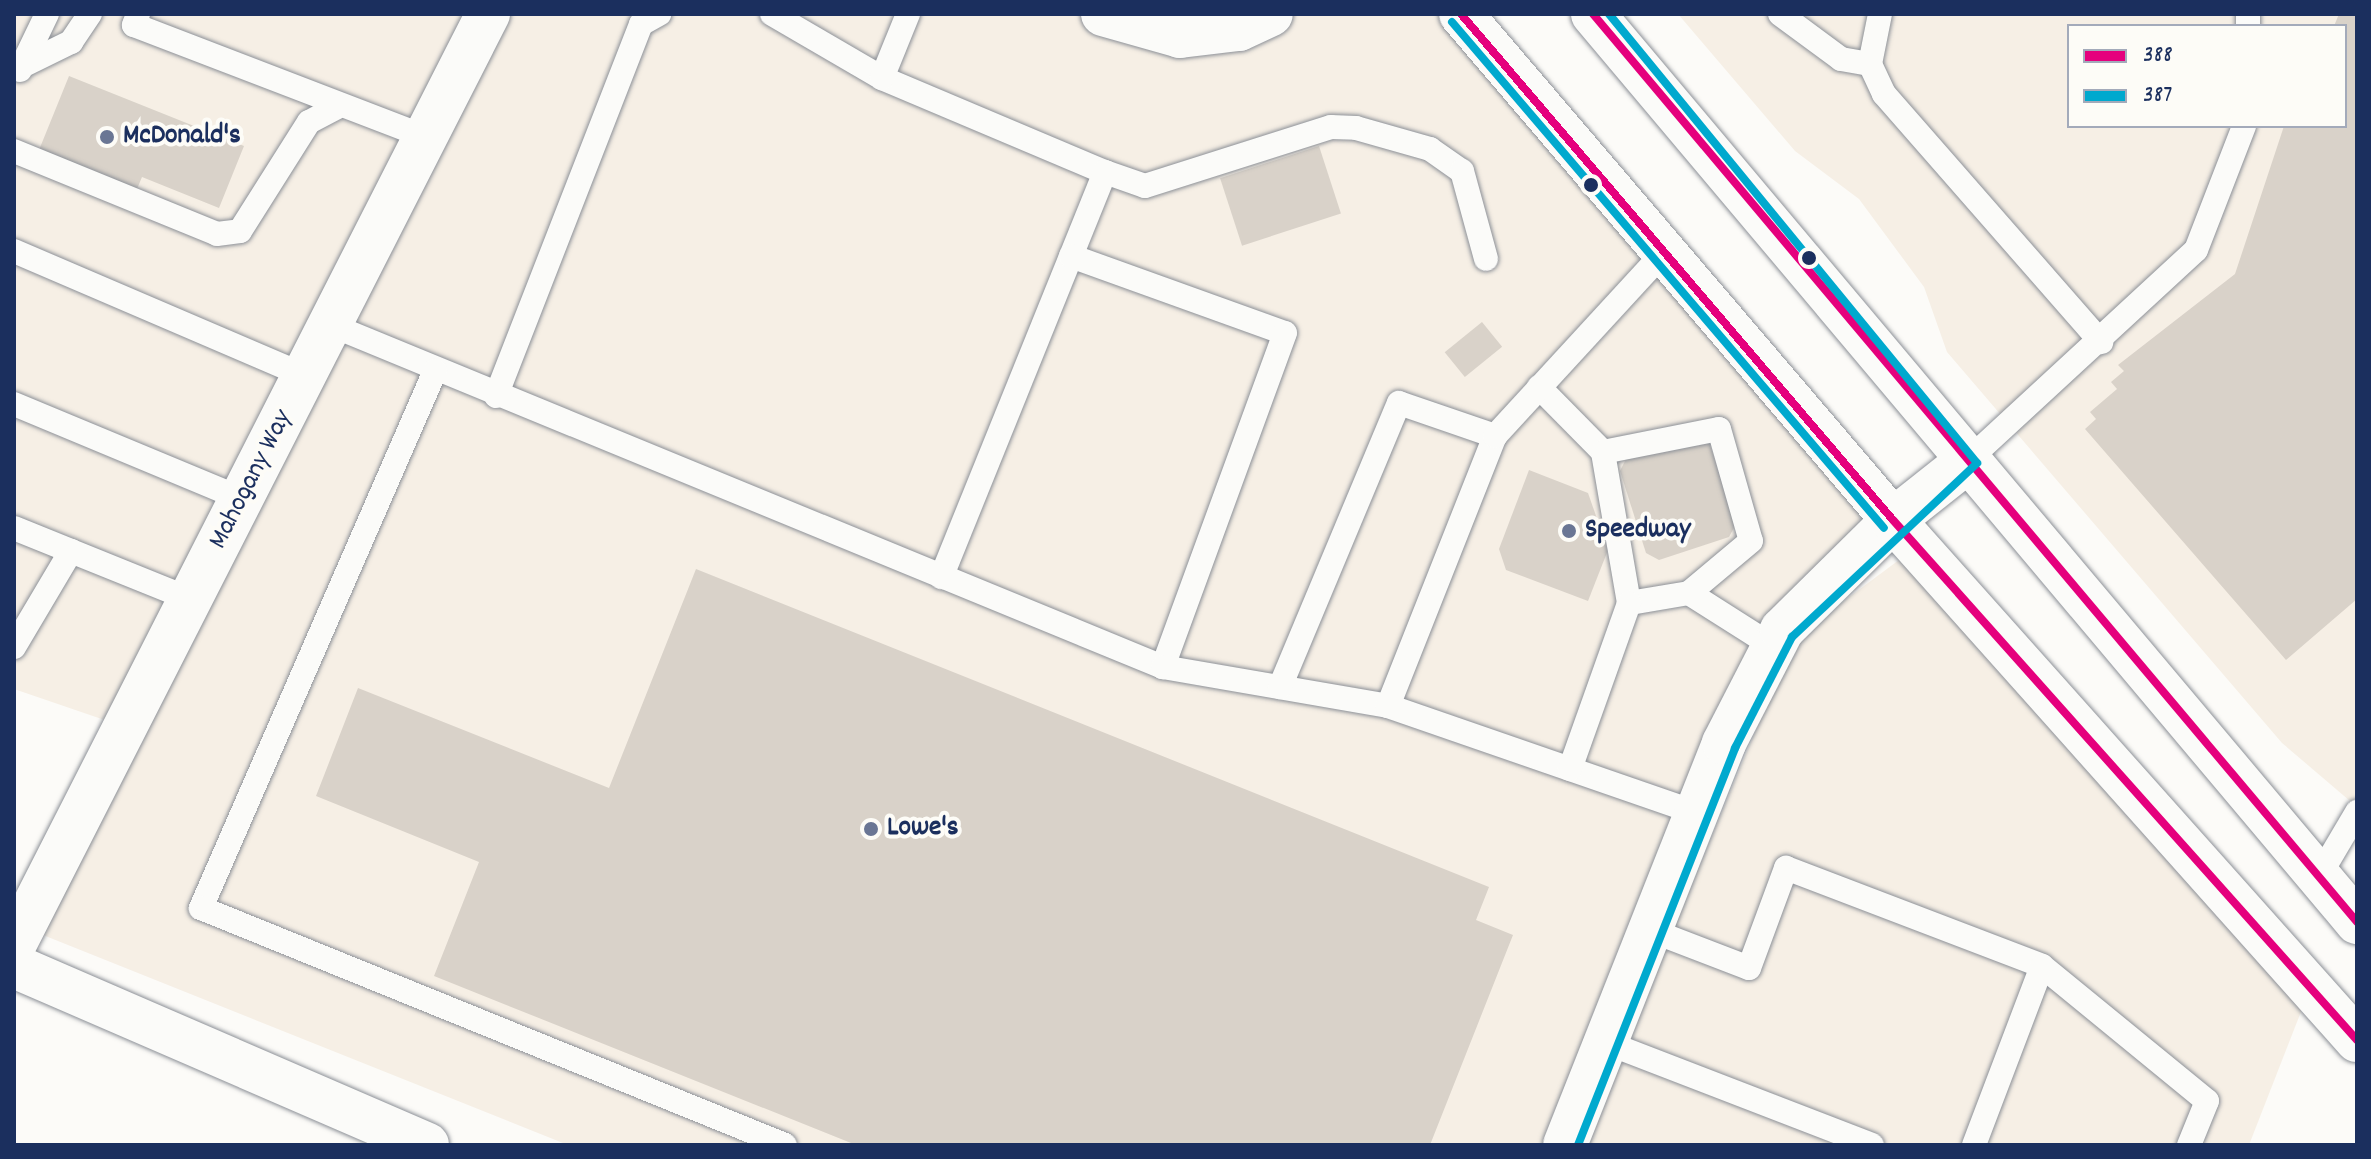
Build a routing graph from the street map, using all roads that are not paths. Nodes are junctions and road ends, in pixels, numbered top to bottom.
1 (47, 14) edge
2 (90, 14) edge
3 (138, 14) edge
4 (659, 14) edge
5 (772, 14) edge
6 (908, 14) edge
7 (1103, 14) edge
8 (1271, 14) edge
9 (1461, 14) edge
10 (1593, 14) edge
11 (1780, 14) edge
12 (1880, 14) edge
13 (485, 15) edge
14 (1870, 64) junction
15 (18, 74) edge
16 (882, 78) junction
17 (339, 106) junction
18 (2243, 128) edge
19 (426, 137) junction
20 (14, 151) edge
21 (1105, 172) junction
22 (14, 251) edge
23 (1664, 252) junction
24 (1071, 256) junction
25 (1486, 259) dead end
26 (331, 325) junction
27 (2101, 342) junction
28 (435, 371) junction
29 (305, 376) junction
30 (1539, 387) junction
31 (496, 396) junction
32 (14, 404) edge
33 (1495, 436) junction
34 (1603, 452) junction
35 (1965, 463) junction
36 (242, 499) junction
37 (1893, 520) junction
38 (14, 528) edge
39 (71, 551) junction
40 (941, 577) junction
41 (1689, 593) junction
42 (190, 599) junction
43 (1629, 603) junction
44 (14, 647) edge
45 (1774, 647) junction
46 (1163, 667) junction
47 (1280, 687) junction
48 (1388, 706) junction
49 (1570, 769) junction
50 (2357, 812) edge
51 (1697, 813) junction
52 (2318, 878) junction
53 (2357, 922) edge
54 (1650, 930) junction
55 (14, 945) edge
56 (14, 966) edge
57 (2042, 966) junction
58 (2357, 1040) edge
59 (1605, 1042) junction
60 (427, 1145) edge
61 (785, 1145) edge
62 (1565, 1145) edge
63 (1872, 1145) edge
64 (1974, 1145) edge
65 (2189, 1145) edge

1 - 15 lane
2 - 15 lane
3 - 17 lane
4 - 31 lane
5 - 16 lane
6 - 16 lane
7 - 8 main road
9 - 23 main road
10 - 35 main road
11 - 14 lane
12 - 14 lane
13 - 19 main road, Mahogany Way
14 - 27 lane
16 - 21 lane
17 - 19 lane
17 - 20 lane
18 - 27 lane
19 - 26 main road, Mahogany Way
21 - 24 lane
21 - 25 lane
22 - 29 lane
23 - 30 lane
23 - 37 main road
24 - 40 lane
24 - 46 lane
26 - 28 lane
26 - 29 main road, Mahogany Way
27 - 35 lane
28 - 31 lane
28 - 61 lane
29 - 36 main road, Mahogany Way
30 - 33 lane
30 - 34 lane
31 - 40 lane
32 - 36 lane
33 - 47 lane
33 - 48 lane
34 - 41 lane
34 - 43 lane
35 - 37 main road
35 - 52 main road
36 - 42 main road, Mahogany Way
37 - 45 main road
37 - 58 main road
38 - 39 lane
39 - 42 lane
39 - 44 lane
40 - 46 lane
41 - 43 lane
41 - 45 lane
42 - 55 main road, Mahogany Way
43 - 49 lane
45 - 51 main road
46 - 47 lane
47 - 48 lane
48 - 49 lane
49 - 51 lane
50 - 52 lane
51 - 54 main road
52 - 53 main road
54 - 57 lane
54 - 59 main road
56 - 60 main road
57 - 64 lane
57 - 65 lane
59 - 62 main road
59 - 63 lane

